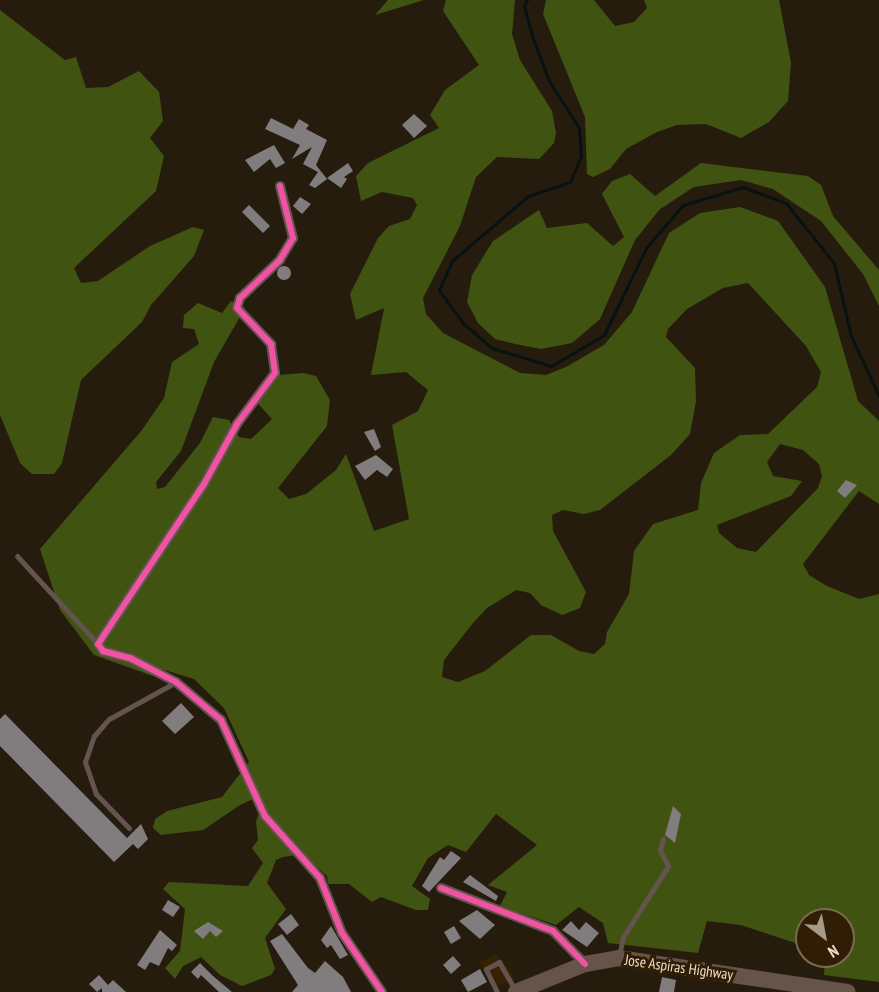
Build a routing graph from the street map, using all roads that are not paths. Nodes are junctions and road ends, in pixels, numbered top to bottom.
1 (280, 186) dead end
2 (17, 556) dead end
3 (98, 644) junction
4 (176, 682) junction
5 (129, 828) dead end
6 (663, 839) dead end
7 (441, 888) dead end
8 (618, 958) junction
9 (585, 964) junction
10 (764, 985) edge
11 (382, 992) edge
12 (497, 992) edge
13 (516, 992) edge
14 (847, 992) edge

1 - 3 street
2 - 3 lane
3 - 4 street
4 - 5 lane
4 - 11 street
6 - 8 lane
7 - 9 street
8 - 9 main road, Jose Aspiras Highway
8 - 10 main road, Jose Aspiras Highway
9 - 13 main road, Jose Aspiras Highway
10 - 14 main road, Jose Aspiras Highway
12 - 13 lane

